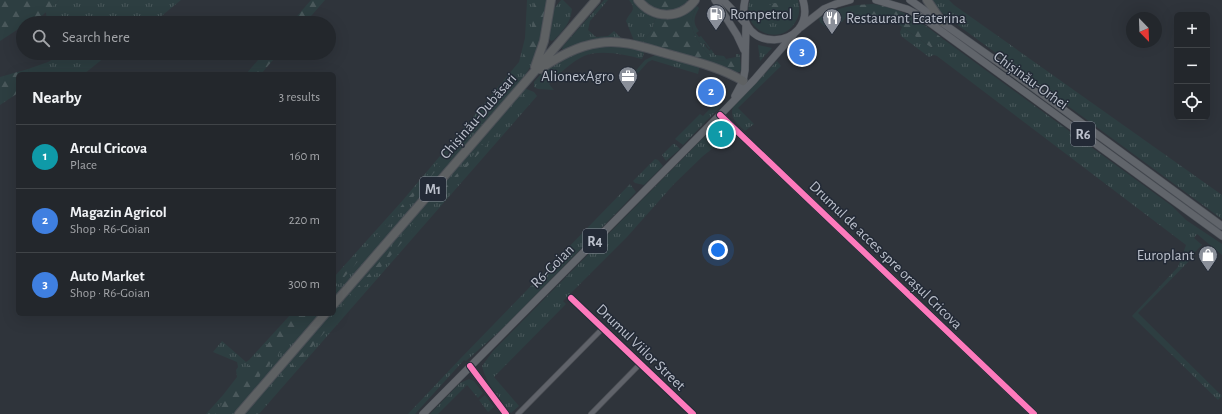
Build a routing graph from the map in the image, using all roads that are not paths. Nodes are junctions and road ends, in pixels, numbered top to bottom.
1 (551, 0) edge
2 (596, 0) edge
3 (638, 0) edge
4 (695, 0) edge
5 (715, 0) edge
6 (723, 0) edge
7 (745, 0) edge
8 (803, 0) edge
9 (850, 0) edge
10 (876, 0) edge
11 (910, 0) edge
12 (927, 0) edge
13 (728, 20) junction
14 (942, 22) junction
15 (744, 23) junction
16 (799, 28) junction
17 (793, 35) junction
18 (745, 54) junction
19 (531, 75) junction
20 (743, 81) junction
21 (732, 102) junction
22 (720, 115) junction
23 (1222, 226) edge
24 (1222, 236) edge
25 (571, 298) dead end
26 (336, 302) edge
27 (323, 316) edge
28 (603, 328) junction
29 (640, 364) junction
30 (470, 366) junction
31 (239, 414) edge
32 (423, 414) edge
33 (506, 414) edge
34 (518, 414) edge
35 (591, 414) edge
36 (693, 414) edge
37 (1034, 414) edge

1 - 19 highway
2 - 19 highway, Chișinău-Dubăsari / M1
3 - 4 highway
5 - 13 main road
6 - 15 main road
7 - 15 main road, R6-Goian
8 - 16 main road
9 - 16 main road
10 - 24 main road, Chișinău-Orhei / R6
11 - 14 main road, Chișinău-Orhei / R6
12 - 14 highway
13 - 15 main road
13 - 18 main road
14 - 23 main road, Chișinău-Orhei / R6
15 - 17 main road
15 - 18 main road, R6-Goian / R4
16 - 17 main road, R6-Goian
17 - 21 main road, R6-Goian / R4
18 - 20 main road, R6-Goian / R4
19 - 20 highway
19 - 26 highway, Chișinău-Dubăsari / M1
20 - 21 main road, R6-Goian / R4
21 - 22 main road, R6-Goian / R4
22 - 30 main road, R6-Goian / R4
22 - 37 street, Drumul de acces spre orașul Cricova
25 - 28 street, Drumul Viilor Street
27 - 31 highway
28 - 29 street, Drumul Viilor Street
28 - 34 street
29 - 35 street
29 - 36 street, Drumul Viilor Street
30 - 32 main road, R6-Goian / R4
30 - 33 street

